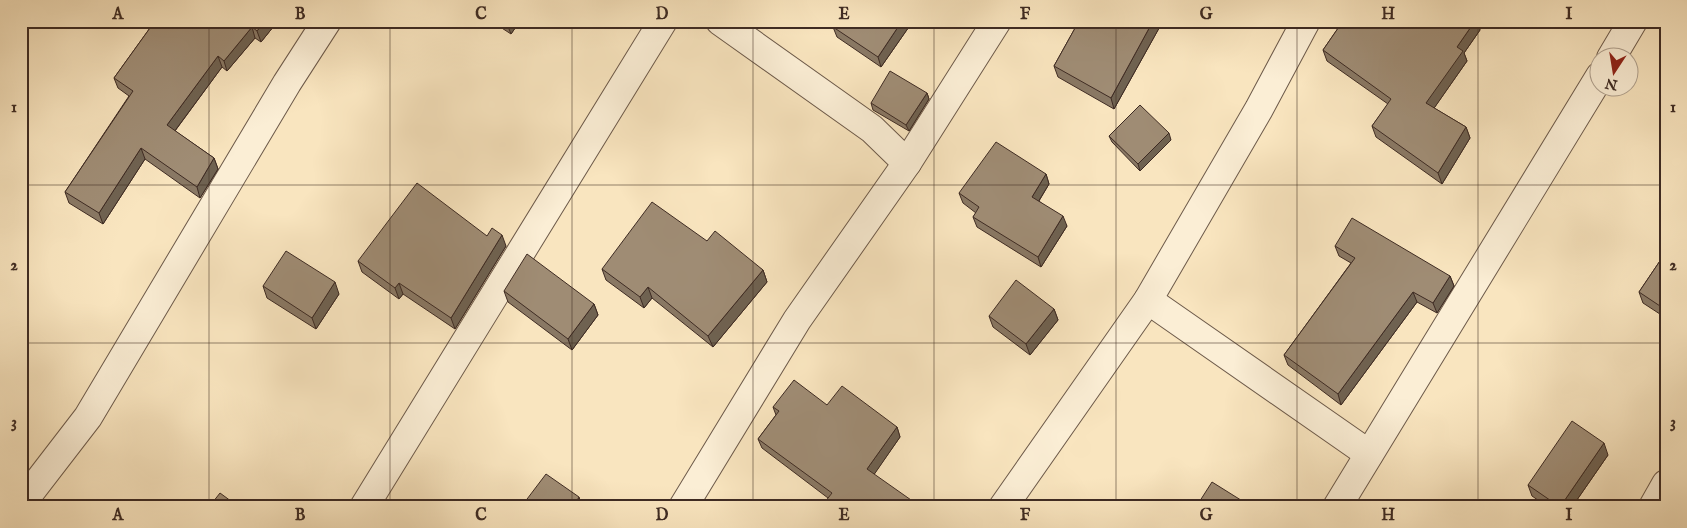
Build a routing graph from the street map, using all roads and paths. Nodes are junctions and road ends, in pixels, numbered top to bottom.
1 (327, 21) edge
2 (663, 21) edge
3 (720, 21) edge
4 (997, 21) edge
5 (1306, 21) edge
6 (1633, 21) edge
7 (1617, 48) edge
8 (1590, 92) edge
9 (907, 162) junction
10 (1148, 300) junction
11 (1369, 454) junction
12 (1666, 484) edge
13 (21, 504) edge
14 (364, 507) edge
15 (683, 507) edge
16 (1003, 507) edge
17 (1337, 507) edge
18 (1653, 507) edge

1 - 13 street
2 - 14 street
3 - 9 street
4 - 9 street
5 - 10 street
6 - 7 street
8 - 11 street
9 - 15 street
10 - 11 street
10 - 16 street
11 - 17 street
12 - 18 street

